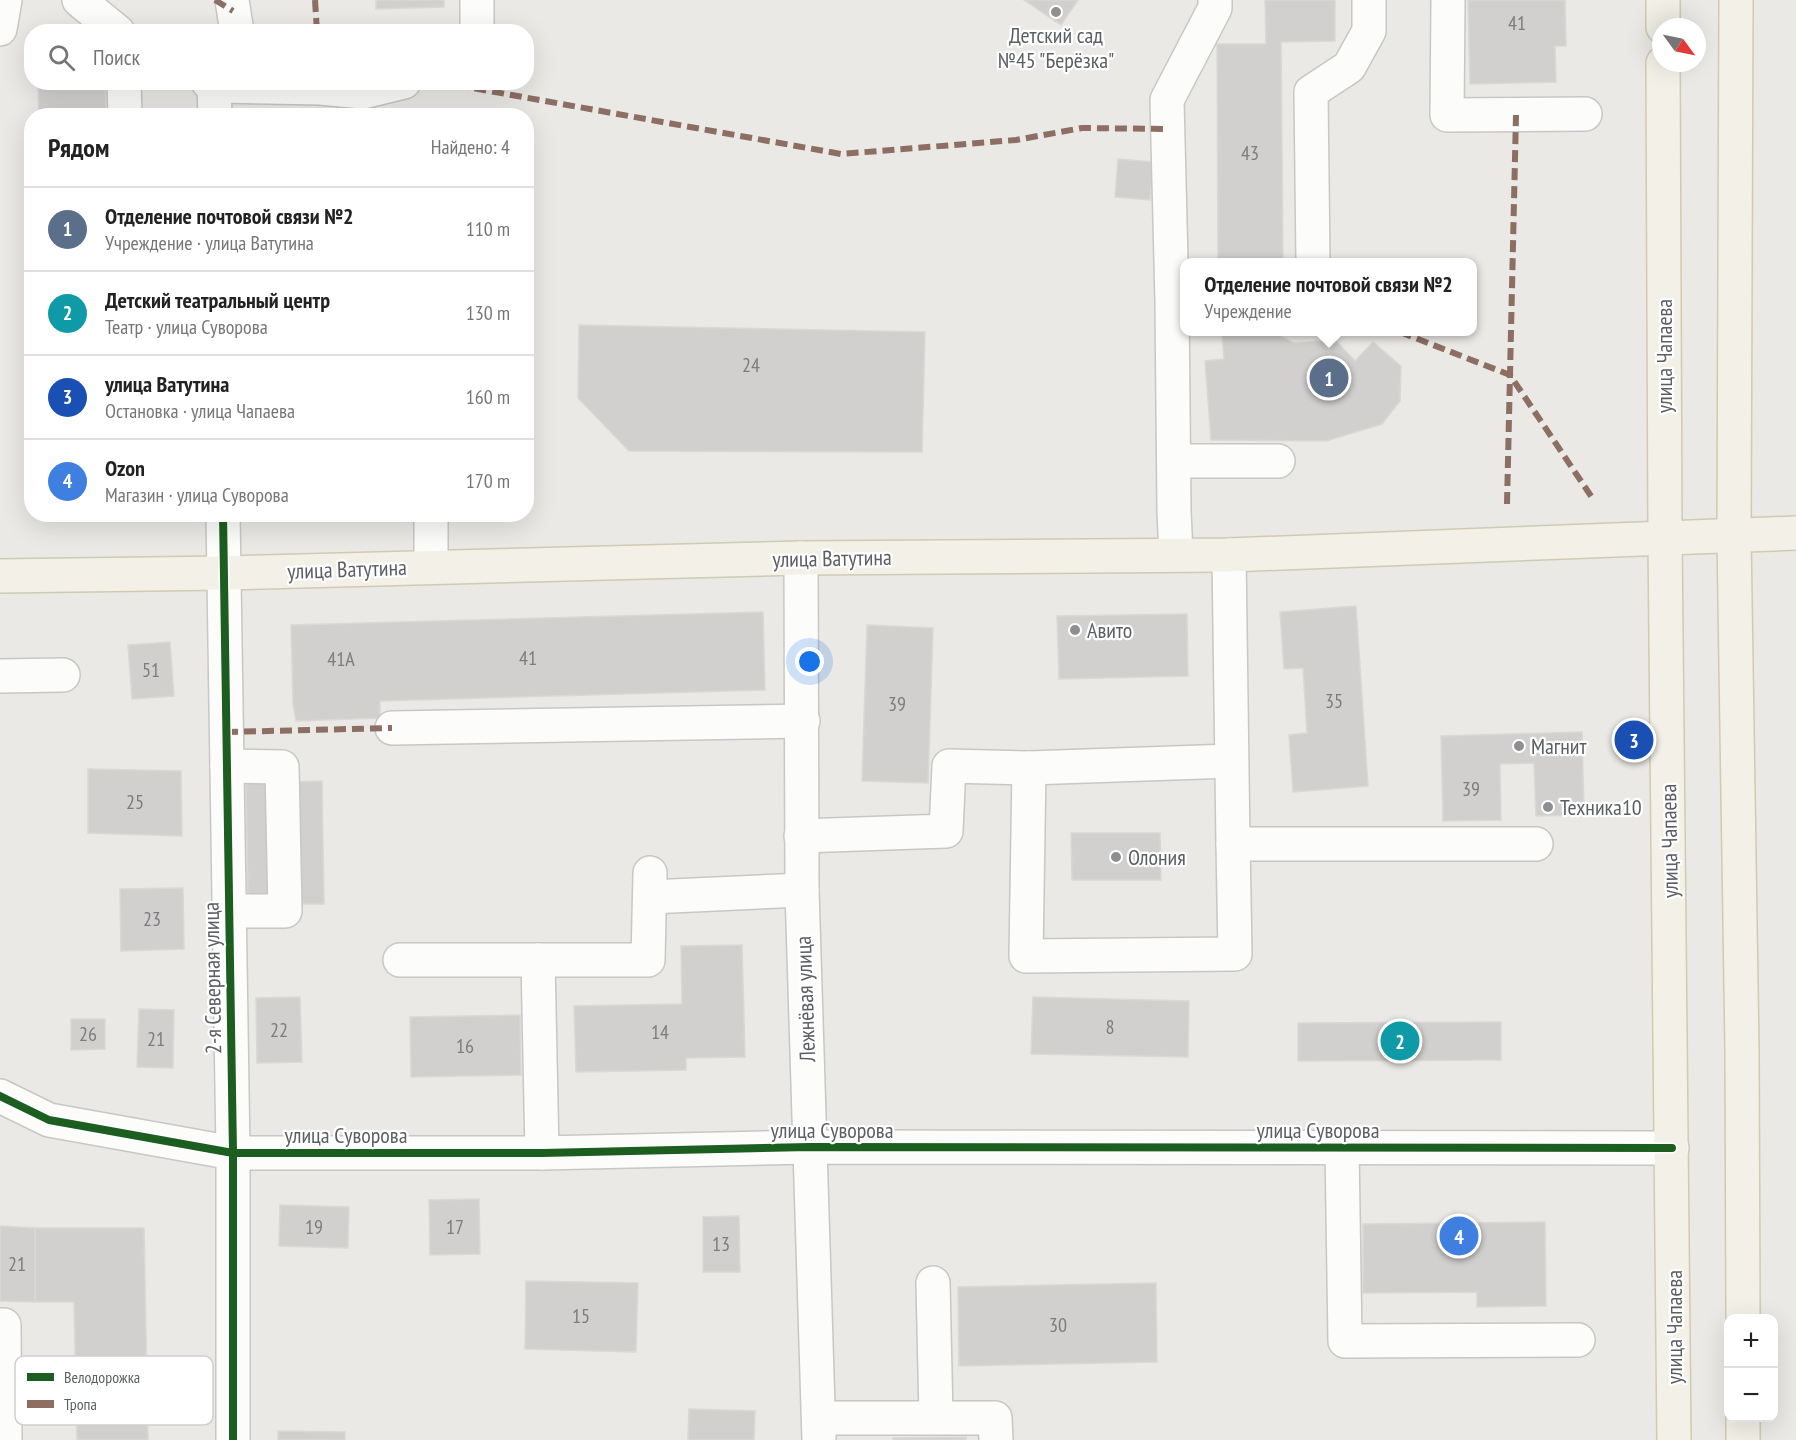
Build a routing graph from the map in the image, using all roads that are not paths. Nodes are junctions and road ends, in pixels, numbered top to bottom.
1 (5, 0) edge
2 (79, 0) edge
3 (232, 0) edge
4 (477, 0) edge
5 (1215, 0) edge
6 (1369, 0) edge
7 (1448, 0) edge
8 (1663, 0) edge
9 (1736, 0) edge
10 (1663, 18) edge
11 (108, 24) edge
12 (236, 24) edge
13 (477, 24) edge
14 (0, 28) edge
15 (1663, 72) edge
16 (124, 90) edge
17 (230, 90) edge
18 (325, 90) edge
19 (389, 90) edge
20 (212, 95) edge
21 (363, 104) edge
22 (125, 108) edge
23 (1585, 114) dead end
24 (1313, 258) edge
25 (1179, 302) edge
26 (1174, 461) junction
27 (1278, 461) dead end
28 (223, 522) edge
29 (431, 522) edge
30 (1796, 533) edge
31 (1734, 536) junction
32 (1665, 537) junction
33 (1176, 555) junction
34 (1229, 555) junction
35 (801, 558) junction
36 (431, 566) junction
37 (223, 573) junction
38 (0, 576) edge
39 (63, 675) dead end
40 (0, 676) edge
41 (803, 721) junction
42 (392, 728) dead end
43 (1231, 761) junction
44 (227, 766) junction
45 (1029, 768) junction
46 (801, 836) junction
47 (1233, 844) junction
48 (1536, 844) dead end
49 (802, 890) junction
50 (229, 911) junction
51 (400, 960) dead end
52 (538, 960) junction
53 (0, 1096) edge
54 (49, 1120) junction
55 (0, 1125) edge
56 (809, 1147) junction
57 (1342, 1148) junction
58 (1672, 1148) junction
59 (233, 1153) junction
60 (542, 1153) junction
61 (933, 1283) dead end
62 (1743, 1314) edge
63 (0, 1325) edge
64 (1578, 1341) dead end
65 (936, 1417) junction
66 (1743, 1422) edge
67 (819, 1429) edge
68 (5, 1440) edge
69 (233, 1440) edge
70 (996, 1440) edge
71 (1674, 1440) edge
72 (1743, 1440) edge

1 - 14 street
2 - 11 street
3 - 12 street
4 - 13 street
5 - 25 street
6 - 24 street
7 - 23 street
8 - 10 main road
9 - 31 main road
15 - 32 main road, улица Чапаева
16 - 22 street
17 - 20 street
18 - 21 street
19 - 21 street
25 - 26 street
26 - 27 street
26 - 33 street
28 - 37 street, 2-я Северная улица
29 - 36 street
30 - 31 main road, улица Ватутина
31 - 32 main road, улица Ватутина
31 - 62 main road
32 - 34 main road, улица Ватутина
32 - 58 main road, улица Чапаева
33 - 34 main road, улица Ватутина
33 - 35 main road, улица Ватутина
34 - 43 street
35 - 36 main road, улица Ватутина
35 - 41 street, Лежнёвая улица
36 - 37 main road, улица Ватутина
37 - 38 main road, улица Ватутина
37 - 44 street, 2-я Северная улица
39 - 40 street
41 - 42 street
41 - 46 street, Лежнёвая улица
43 - 45 street
43 - 47 street
44 - 50 street, 2-я Северная улица
44 - 50 street
45 - 46 street
45 - 47 street
46 - 49 street, Лежнёвая улица
47 - 48 street
49 - 52 street
49 - 56 street, Лежнёвая улица
50 - 59 street, 2-я Северная улица
51 - 52 street
52 - 60 street
53 - 54 street, улица Суворова
54 - 55 street
54 - 59 street, улица Суворова
56 - 57 street, улица Суворова
56 - 60 street, улица Суворова
56 - 67 street, Лежнёвая улица
57 - 58 street, улица Суворова
57 - 64 street
58 - 71 main road, улица Чапаева
59 - 60 street, улица Суворова
59 - 69 street, 2-я Северная улица
61 - 65 street
63 - 68 street
65 - 67 street
65 - 70 street
66 - 72 main road

